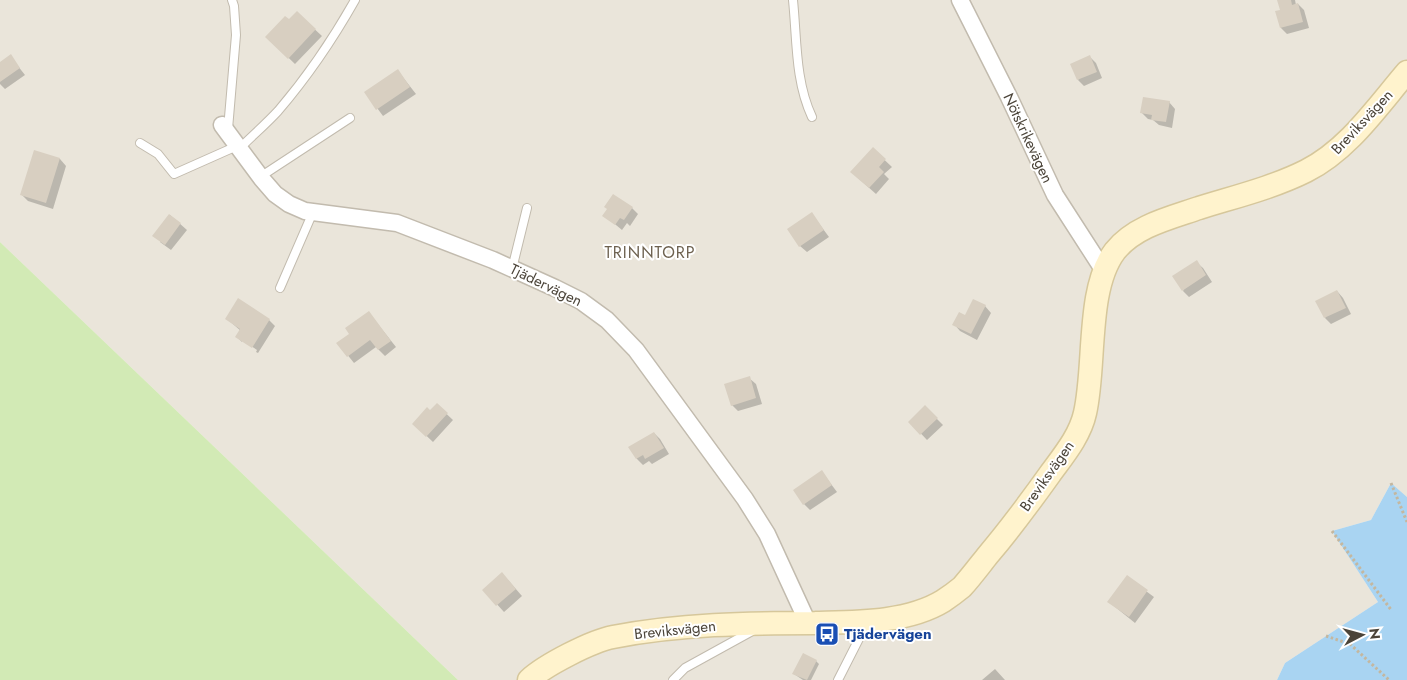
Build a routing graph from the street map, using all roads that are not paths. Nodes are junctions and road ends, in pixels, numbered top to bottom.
1 (232, 0) edge
2 (355, 0) edge
3 (793, 0) edge
4 (960, 0) edge
5 (1407, 72) edge
6 (812, 117) dead end
7 (350, 118) dead end
8 (232, 138) junction
9 (140, 143) dead end
10 (260, 177) junction
11 (527, 208) dead end
12 (313, 212) junction
13 (512, 269) junction
14 (1104, 271) junction
15 (280, 288) dead end
16 (869, 621) junction
17 (808, 623) junction
18 (767, 624) junction
19 (529, 680) edge
20 (673, 680) edge
21 (838, 680) edge

1 - 8 lane
2 - 8 lane
3 - 6 lane
4 - 14 street, Nötskrikevägen
5 - 14 main road, Breviksvägen
7 - 10 lane
8 - 9 lane
8 - 10 street, Tjädervägen
10 - 12 street, Tjädervägen
11 - 13 lane
12 - 13 street, Tjädervägen
12 - 15 lane
13 - 17 street, Tjädervägen
14 - 16 main road, Breviksvägen
16 - 17 main road, Breviksvägen
16 - 21 lane
17 - 18 main road, Breviksvägen
18 - 19 main road, Breviksvägen
18 - 20 lane

